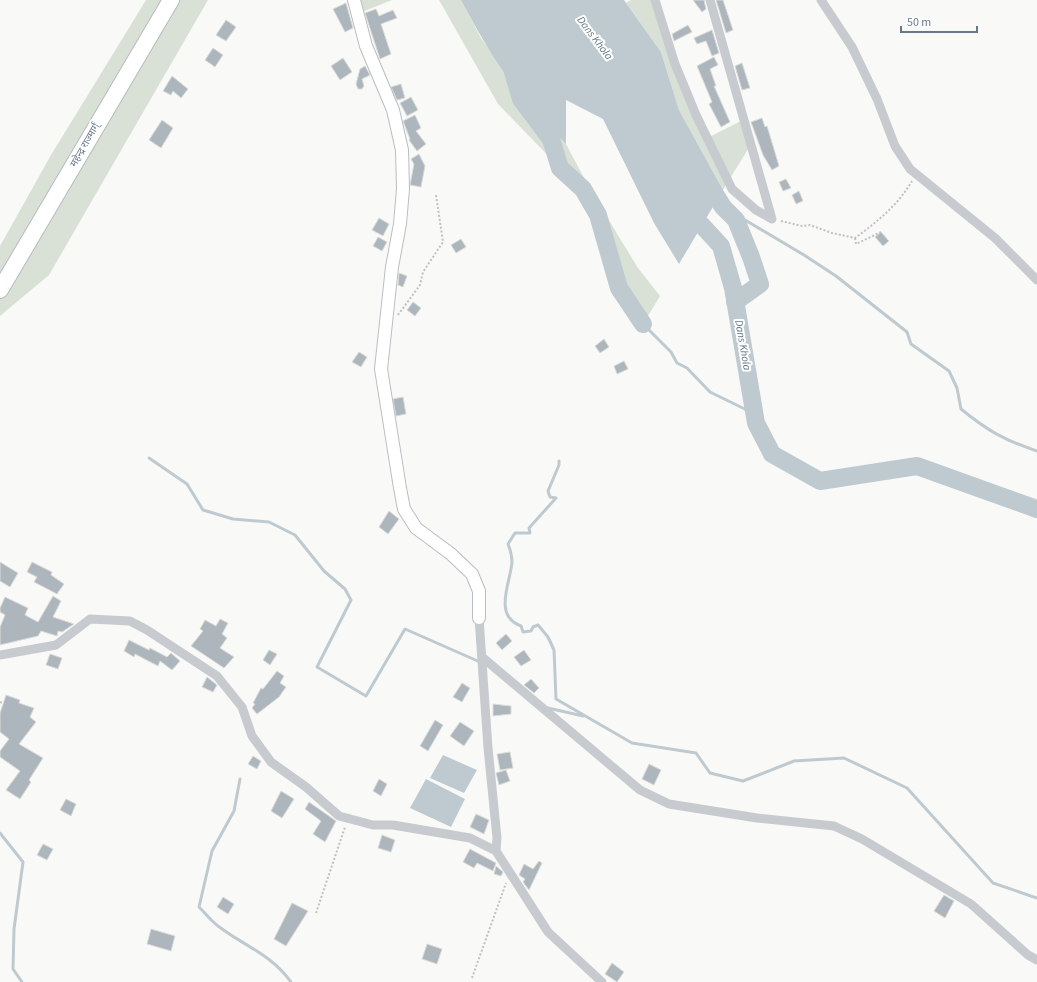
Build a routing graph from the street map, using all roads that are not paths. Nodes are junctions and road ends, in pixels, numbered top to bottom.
1 (170, 0) edge
2 (354, 0) edge
3 (655, 0) edge
4 (710, 0) edge
5 (821, 0) edge
6 (1037, 280) edge
7 (0, 290) edge
8 (479, 618) joint
9 (0, 655) edge
10 (482, 657) junction
11 (496, 850) junction
12 (1037, 960) edge
13 (602, 982) edge

1 - 7 highway, महेन्द्र राज्मार्ग्
2 - 8 street
3 - 4 street
5 - 6 street
8 - 10 street
9 - 11 street
10 - 11 street
10 - 12 street
11 - 13 street

